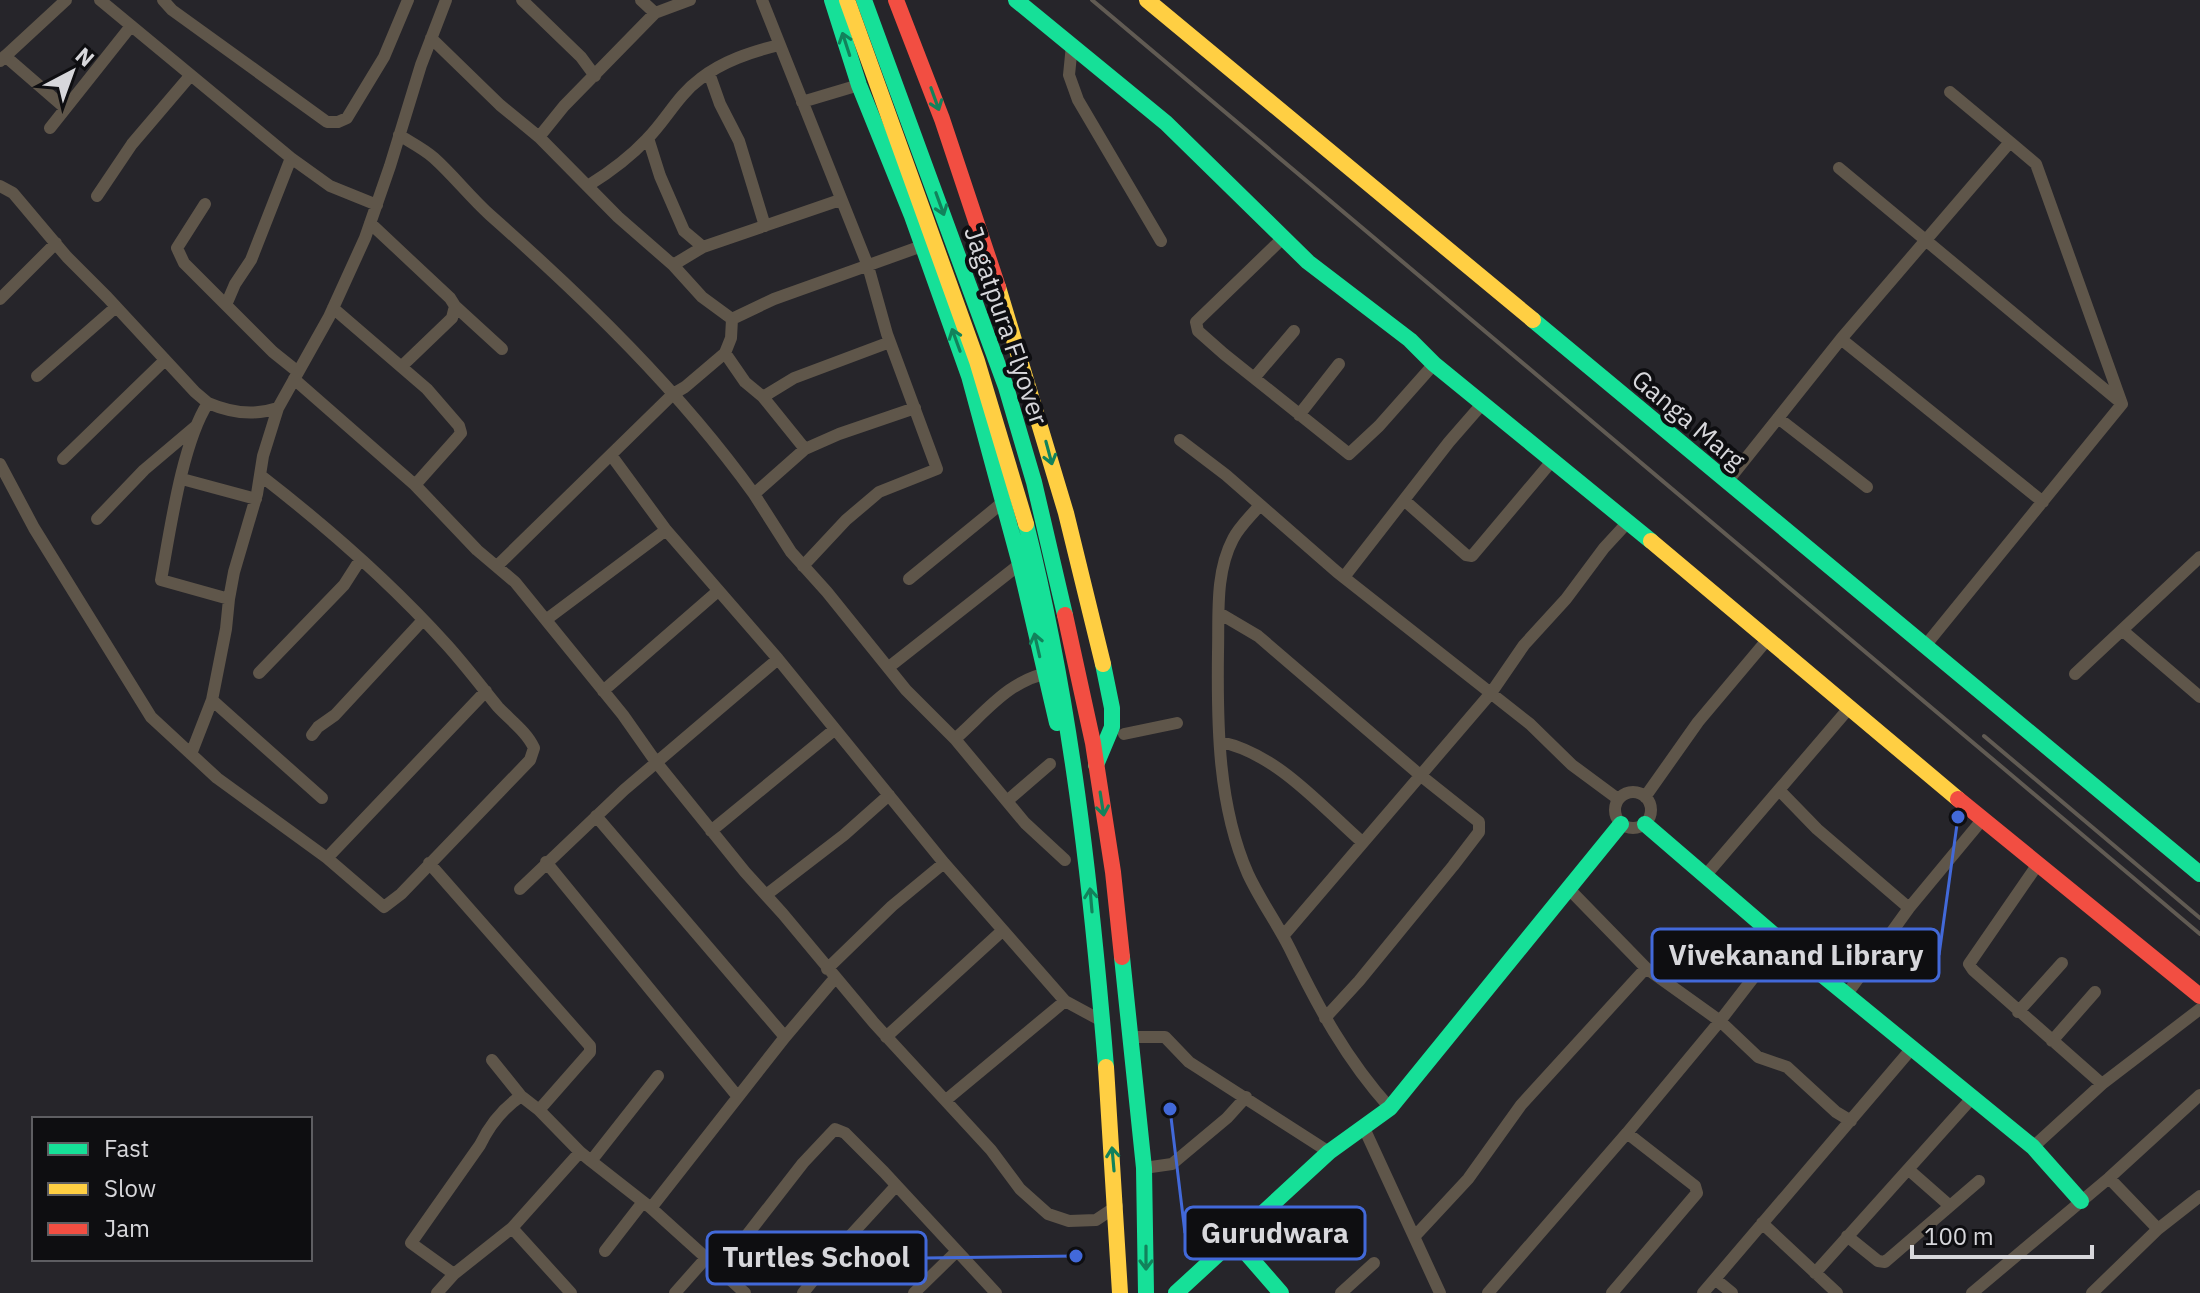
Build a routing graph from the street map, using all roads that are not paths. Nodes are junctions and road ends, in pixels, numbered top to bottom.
1 (66, 0) edge
2 (100, 0) edge
3 (163, 0) edge
4 (408, 0) edge
5 (446, 0) edge
6 (522, 0) edge
7 (641, 0) edge
8 (690, 0) edge
9 (762, 0) edge
10 (832, 0) edge
11 (847, 0) edge
12 (864, 0) edge
13 (896, 0) edge
14 (1016, 0) edge
15 (1147, 0) edge
16 (655, 13) junction
17 (131, 26) junction
18 (431, 38) junction
19 (779, 45) junction
20 (1072, 45) junction
21 (3, 59) edge
22 (709, 73) junction
23 (190, 76) junction
24 (595, 76) junction
25 (859, 85) junction
26 (1950, 92) dead end
27 (802, 102) junction
28 (65, 108) junction
29 (50, 128) dead end
30 (399, 135) junction
31 (539, 137) junction
32 (648, 138) junction
33 (2010, 142) junction
34 (291, 158) junction
35 (1839, 168) dead end
36 (589, 185) junction
37 (0, 186) edge
38 (97, 196) dead end
39 (840, 200) junction
40 (205, 204) dead end
41 (377, 205) junction
42 (370, 223) junction
43 (765, 226) junction
44 (1284, 237) junction
45 (1161, 241) dead end
46 (1926, 242) junction
47 (56, 243) junction
48 (922, 246) junction
49 (703, 247) junction
50 (673, 265) junction
51 (868, 266) junction
52 (0, 299) edge
53 (226, 305) junction
54 (455, 306) junction
55 (116, 307) junction
56 (333, 308) junction
57 (732, 319) junction
58 (1294, 331) dead end
59 (1841, 339) junction
60 (890, 342) junction
61 (502, 349) dead end
62 (725, 353) junction
63 (165, 360) junction
64 (1339, 364) dead end
65 (1434, 364) junction
66 (402, 366) junction
67 (296, 375) junction
68 (37, 376) dead end
69 (1254, 378) junction
70 (673, 394) junction
71 (763, 397) junction
72 (208, 403) junction
73 (1483, 403) junction
74 (2122, 404) junction
75 (278, 408) junction
76 (915, 408) junction
77 (1299, 415) junction
78 (1778, 418) junction
79 (196, 426) junction
80 (1180, 440) dead end
81 (805, 449) junction
82 (611, 455) junction
83 (63, 459) dead end
84 (1552, 461) junction
85 (0, 464) edge
86 (260, 475) junction
87 (182, 479) junction
88 (1727, 482) junction
89 (415, 485) junction
90 (1867, 487) dead end
91 (754, 494) junction
92 (256, 499) junction
93 (1404, 500) junction
94 (2043, 502) junction
95 (1002, 503) junction
96 (1259, 506) junction
97 (97, 519) dead end
98 (1628, 522) junction
99 (666, 530) junction
100 (2200, 557) edge
101 (360, 560) junction
102 (1020, 564) junction
103 (497, 566) junction
104 (803, 566) junction
105 (1344, 577) junction
106 (909, 579) dead end
107 (718, 591) junction
108 (229, 599) junction
109 (1219, 613) junction
110 (547, 619) junction
111 (423, 620) junction
112 (2122, 630) junction
113 (1767, 640) junction
114 (1925, 646) junction
115 (778, 659) junction
116 (889, 667) junction
117 (1051, 672) junction
118 (259, 673) dead end
119 (1077, 673) junction
120 (2075, 674) dead end
121 (1107, 683) junction
122 (486, 691) junction
123 (603, 691) junction
124 (1491, 693) junction
125 (2200, 697) edge
126 (212, 700) junction
127 (1850, 707) junction
128 (1177, 723) dead end
129 (834, 730) junction
130 (1124, 734) dead end
131 (312, 735) dead end
132 (955, 739) junction
133 (1221, 742) junction
134 (191, 754) junction
135 (656, 762) junction
136 (1050, 764) dead end
137 (1096, 765) junction
138 (1420, 775) junction
139 (1779, 790) junction
140 (889, 795) junction
141 (1645, 797) junction
142 (322, 798) dead end
143 (1618, 799) junction
144 (1007, 801) junction
145 (596, 816) junction
146 (1982, 820) junction
147 (1621, 824) junction
148 (1645, 824) junction
149 (711, 831) junction
150 (1362, 842) junction
151 (327, 858) junction
152 (1065, 860) dead end
153 (546, 862) junction
154 (429, 863) junction
155 (944, 863) junction
156 (2038, 864) junction
157 (2200, 874) edge
158 (1705, 876) junction
159 (520, 889) dead end
160 (1569, 889) junction
161 (766, 895) junction
162 (1909, 908) junction
163 (1002, 931) junction
164 (1283, 936) junction
165 (1781, 942) junction
166 (2062, 963) dead end
167 (1646, 968) junction
168 (831, 973) junction
169 (2095, 992) dead end
170 (1847, 994) junction
171 (2200, 996) edge
172 (1065, 1001) junction
173 (2200, 1009) edge
174 (2018, 1012) junction
175 (1325, 1018) junction
176 (1102, 1021) junction
177 (1720, 1021) junction
178 (785, 1037) junction
179 (886, 1037) junction
180 (1131, 1037) junction
181 (2052, 1041) junction
182 (1913, 1047) junction
183 (492, 1060) dead end
184 (658, 1076) dead end
185 (2102, 1084) junction
186 (2200, 1095) edge
187 (521, 1096) junction
188 (738, 1097) junction
189 (1246, 1097) junction
190 (1972, 1098) junction
191 (946, 1100) junction
192 (1390, 1108) junction
193 (539, 1110) junction
194 (1851, 1121) junction
195 (1364, 1128) junction
196 (1627, 1133) junction
197 (2033, 1147) junction
198 (580, 1152) junction
199 (1329, 1152) junction
200 (591, 1161) junction
201 (1144, 1168) junction
202 (1909, 1170) junction
203 (2109, 1178) junction
204 (1979, 1181) dead end
205 (895, 1187) junction
206 (2200, 1196) edge
207 (2081, 1201) junction
208 (647, 1205) junction
209 (1117, 1206) junction
210 (1950, 1206) junction
211 (1762, 1223) junction
212 (512, 1228) junction
213 (2158, 1229) junction
214 (1415, 1236) junction
215 (1847, 1236) junction
216 (1234, 1239) junction
217 (605, 1251) dead end
218 (956, 1252) junction
219 (706, 1258) junction
220 (1374, 1263) dead end
221 (719, 1271) junction
222 (1815, 1273) junction
223 (454, 1274) junction
224 (1715, 1279) junction
225 (1614, 1292) edge
226 (437, 1293) edge
227 (571, 1293) edge
228 (675, 1293) edge
229 (745, 1293) edge
230 (803, 1293) edge
231 (914, 1293) edge
232 (996, 1293) edge
233 (1120, 1293) edge
234 (1146, 1293) edge
235 (1176, 1293) edge
236 (1281, 1293) edge
237 (1341, 1293) edge
238 (1440, 1293) edge
239 (1488, 1293) edge
240 (1703, 1293) edge
241 (1732, 1293) edge
242 (1837, 1293) edge
243 (1972, 1293) edge
244 (2092, 1293) edge

1 - 21 street
2 - 17 street
3 - 4 street
5 - 18 street
6 - 24 street
7 - 16 street
8 - 16 street
9 - 19 street
25 -> 10 street
11 - 117 street, Jagatpura Flyover
12 -> 119 street, Jagatpura Flyover
13 -> 121 street
14 - 20 street
15 - 88 street, Ganga Marg
16 - 24 street
17 - 23 street
17 - 28 street
18 - 30 street
18 - 31 street
19 - 22 street
19 - 27 street
20 - 44 street
20 - 45 street
21 - 28 street
22 - 32 street
22 - 43 street
23 - 34 street
23 - 38 street
24 - 31 street
25 - 27 street
25 - 48 street
26 - 33 street
27 - 39 street
28 - 29 street
30 - 41 street
30 - 70 street
31 - 36 street
32 - 36 street
32 - 49 street
33 - 46 street
33 - 74 street
34 - 41 street
34 - 53 street
35 - 46 street
36 - 50 street
37 - 47 street
39 - 43 street
39 - 51 street
40 - 53 street
41 - 42 street
42 - 54 street
42 - 56 street
43 - 49 street
44 - 65 street
44 - 69 street
46 - 59 street
46 - 74 street
47 - 52 street
47 - 55 street
48 - 51 street
95 -> 48 street
49 - 50 street
50 - 57 street
51 - 57 street
51 - 60 street
53 - 67 street
54 - 61 street
54 - 66 street
55 - 63 street
55 - 68 street
56 - 66 street
56 - 67 street
57 - 62 street
58 - 69 street
59 - 78 street
59 - 94 street
60 - 71 street
60 - 76 street
62 - 70 street
62 - 71 street
63 - 72 street
63 - 83 street
64 - 77 street
65 - 73 street
65 - 77 street
66 - 89 street
67 - 75 street
67 - 89 street
69 - 77 street
70 - 82 street
70 - 91 street
71 - 81 street
72 - 75 street
72 - 79 street
73 - 84 street
73 - 93 street
74 - 94 street
75 - 86 street
76 - 81 street
76 - 104 street
78 - 88 street
78 - 90 street
79 - 87 street
79 - 97 street
80 - 96 street
81 - 91 street
82 - 99 street
82 - 103 street
84 - 93 street
84 - 98 street
85 - 134 street
86 - 92 street
86 - 101 street
87 - 92 street
87 - 108 street
88 - 114 street, Ganga Marg
89 - 103 street
91 - 104 street
92 - 108 street
93 - 105 street
94 - 114 street
95 - 102 street
95 - 106 street
96 - 105 street
96 - 109 street
98 - 113 street
98 - 124 street
99 - 107 street
99 - 110 street
100 - 112 street
101 - 111 street
101 - 118 street
102 - 116 street
117 -> 102 street
103 - 110 street
104 - 116 street
105 - 124 street
107 - 115 street
107 - 123 street
108 - 126 street
109 - 133 street
109 - 138 street
110 - 123 street
111 - 122 street
111 - 131 street
112 - 120 street
112 - 125 street
113 - 127 street
113 - 141 street
114 - 157 street, Ganga Marg
115 - 129 street
115 - 135 street
116 - 132 street
117 - 132 street
176 -> 117 street
119 - 121 street
119 - 137 street, Jagatpura Flyover
121 - 137 street
122 - 151 street
122 - 154 street
123 - 135 street
124 - 138 street
124 - 143 street
126 - 134 street
126 - 142 street
127 - 139 street
127 - 146 street
128 - 130 street
129 - 140 street
129 - 149 street
132 - 144 street
133 - 150 street
133 - 164 street
134 - 151 street
135 - 145 street
135 - 149 street
136 - 144 street
137 -> 180 street, Jagatpura Flyover
138 - 150 street
138 - 175 street
139 - 158 street
139 - 162 street
140 - 155 street
140 - 161 street
141 - 143 street
141 - 148 street
143 - 147 street
144 - 152 street
145 - 153 street
145 - 178 street
146 - 156 street
146 - 162 street
147 - 148 street
147 - 160 street
148 - 158 street
149 - 161 street
150 - 164 street
151 - 154 street
153 - 159 street
153 - 188 street
154 - 193 street
155 - 163 street
155 - 168 street
156 - 171 street
156 - 174 street
158 - 165 street
160 - 167 street
160 - 192 street
161 - 168 street
162 - 170 street
163 - 172 street
163 - 179 street
164 - 175 street
165 - 170 street
165 - 177 street
166 - 174 street
167 - 177 street
167 - 214 street
168 - 178 street
168 - 179 street
169 - 181 street
170 - 182 street
172 - 176 street
172 - 191 street
173 - 185 street
174 - 181 street
175 - 192 street
209 -> 176 street
177 - 194 street
177 - 196 street
178 - 188 street
179 - 191 street
180 - 189 street
180 - 201 street, Jagatpura Flyover
181 - 185 street
182 - 190 street
182 - 194 street
183 - 187 street
184 - 200 street
185 - 197 street
186 - 203 street
187 - 193 street
187 - 223 street
188 - 208 street
189 - 199 street
189 - 201 street
190 - 197 street
190 - 202 street
191 - 209 street
192 - 195 street
193 - 198 street
194 - 211 street
195 - 199 street
195 - 214 street
196 - 225 street
196 - 239 street
197 - 207 street
198 - 200 street
198 - 212 street
199 - 216 street
200 - 208 street
201 -> 234 street, Jagatpura Flyover
202 - 210 street
202 - 215 street
203 - 207 street
203 - 213 street
204 - 210 street
205 - 218 street
205 - 221 street
205 - 230 street
206 - 213 street
207 - 243 street
208 - 217 street
208 - 219 street
209 - 233 street
210 - 215 street
211 - 222 street
211 - 224 street
212 - 223 street
212 - 227 street
213 - 244 street
214 - 238 street
215 - 222 street
216 - 235 street
216 - 236 street
218 - 231 street
218 - 232 street
219 - 221 street
219 - 228 street
220 - 237 street
221 - 229 street
222 - 242 street
223 - 226 street
224 - 240 street
224 - 241 street

